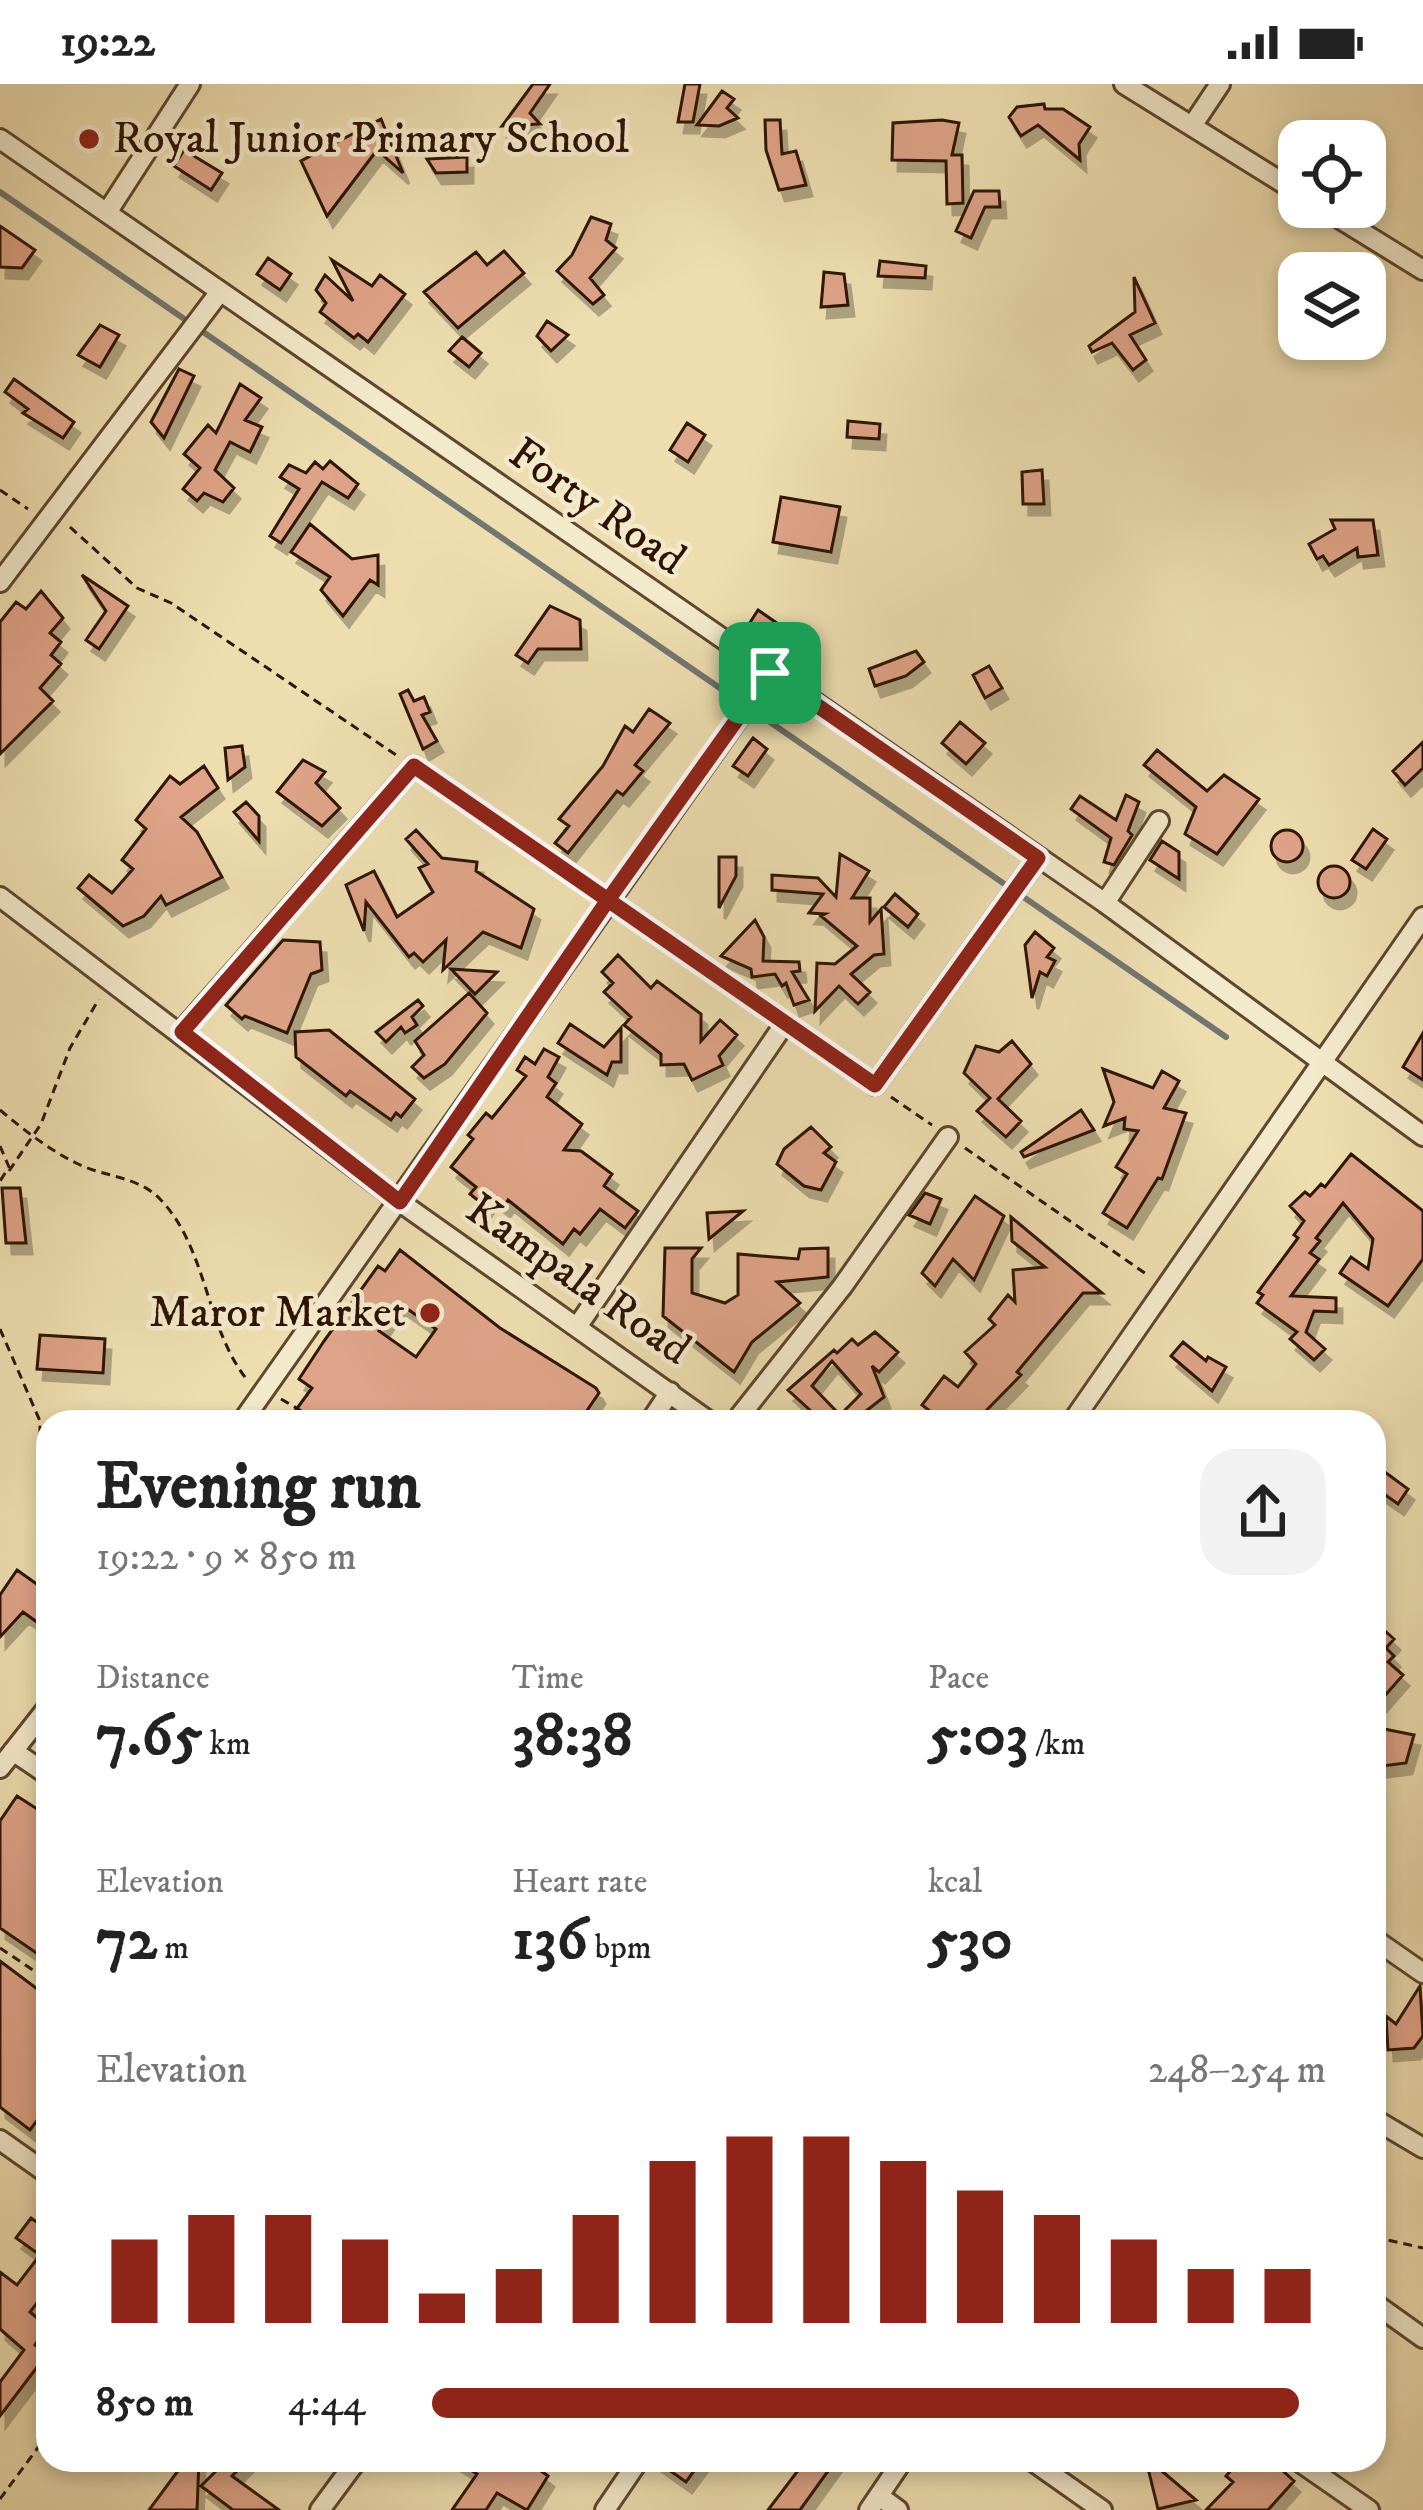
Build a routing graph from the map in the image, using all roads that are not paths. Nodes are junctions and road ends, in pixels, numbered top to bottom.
1 (190, 84) edge
2 (1124, 84) edge
3 (1220, 84) edge
4 (1192, 126) junction
5 (0, 139) edge
6 (1278, 180) edge
7 (108, 211) junction
8 (1356, 228) edge
9 (1423, 270) edge
10 (219, 293) junction
11 (0, 582) edge
12 (770, 673) junction
13 (414, 766) road end
14 (1159, 821) dead end
15 (1038, 858) junction
16 (0, 897) edge
17 (1105, 903) junction
18 (1423, 917) edge
19 (785, 1023) road end
20 (182, 1032) junction
21 (1326, 1063) junction
22 (875, 1085) road end
23 (1423, 1136) edge
24 (948, 1137) road end
25 (400, 1202) junction
26 (577, 1327) junction
27 (670, 1393) junction
28 (250, 1410) edge
29 (658, 1410) edge
30 (693, 1410) edge
31 (745, 1410) edge
32 (1080, 1410) edge
33 (36, 1722) edge
34 (13, 1751) junction
35 (36, 1767) edge
36 (0, 1768) edge
37 (1386, 1947) edge
38 (1423, 1972) edge
39 (1386, 2126) edge
40 (0, 2140) edge
41 (1423, 2147) edge
42 (36, 2166) edge
43 (1386, 2312) edge
44 (1423, 2338) edge
45 (347, 2472) edge
46 (631, 2472) edge
47 (896, 2472) edge
48 (1048, 2472) edge
49 (1315, 2472) edge
50 (874, 2503) edge
51 (320, 2510) edge
52 (605, 2510) edge
53 (898, 2510) edge
54 (1102, 2510) edge
55 (1370, 2510) edge

1 - 7 street
2 - 4 street
3 - 4 street
4 - 6 street
5 - 7 street, Forty Road
7 - 10 street, Forty Road
8 - 9 street
10 - 11 street
10 - 12 street, Forty Road
12 - 15 street, Forty Road
12 - 25 street
13 - 20 street
14 - 17 street
15 - 17 street, Forty Road
15 - 22 street
16 - 20 street, Kampala Road
17 - 21 street, Forty Road
18 - 21 street
19 - 26 street
20 - 25 street, Kampala Road
21 - 23 street, Forty Road
21 - 32 street
24 - 31 street
25 - 26 street, Kampala Road
25 - 28 street
26 - 27 street, Kampala Road
27 - 29 street
27 - 30 street, Kampala Road
33 - 34 street
34 - 35 street
34 - 36 street
37 - 38 street
39 - 41 street
40 - 42 street
43 - 44 street
45 - 51 street
46 - 52 street
47 - 50 street
48 - 54 street
49 - 55 street
50 - 53 street

